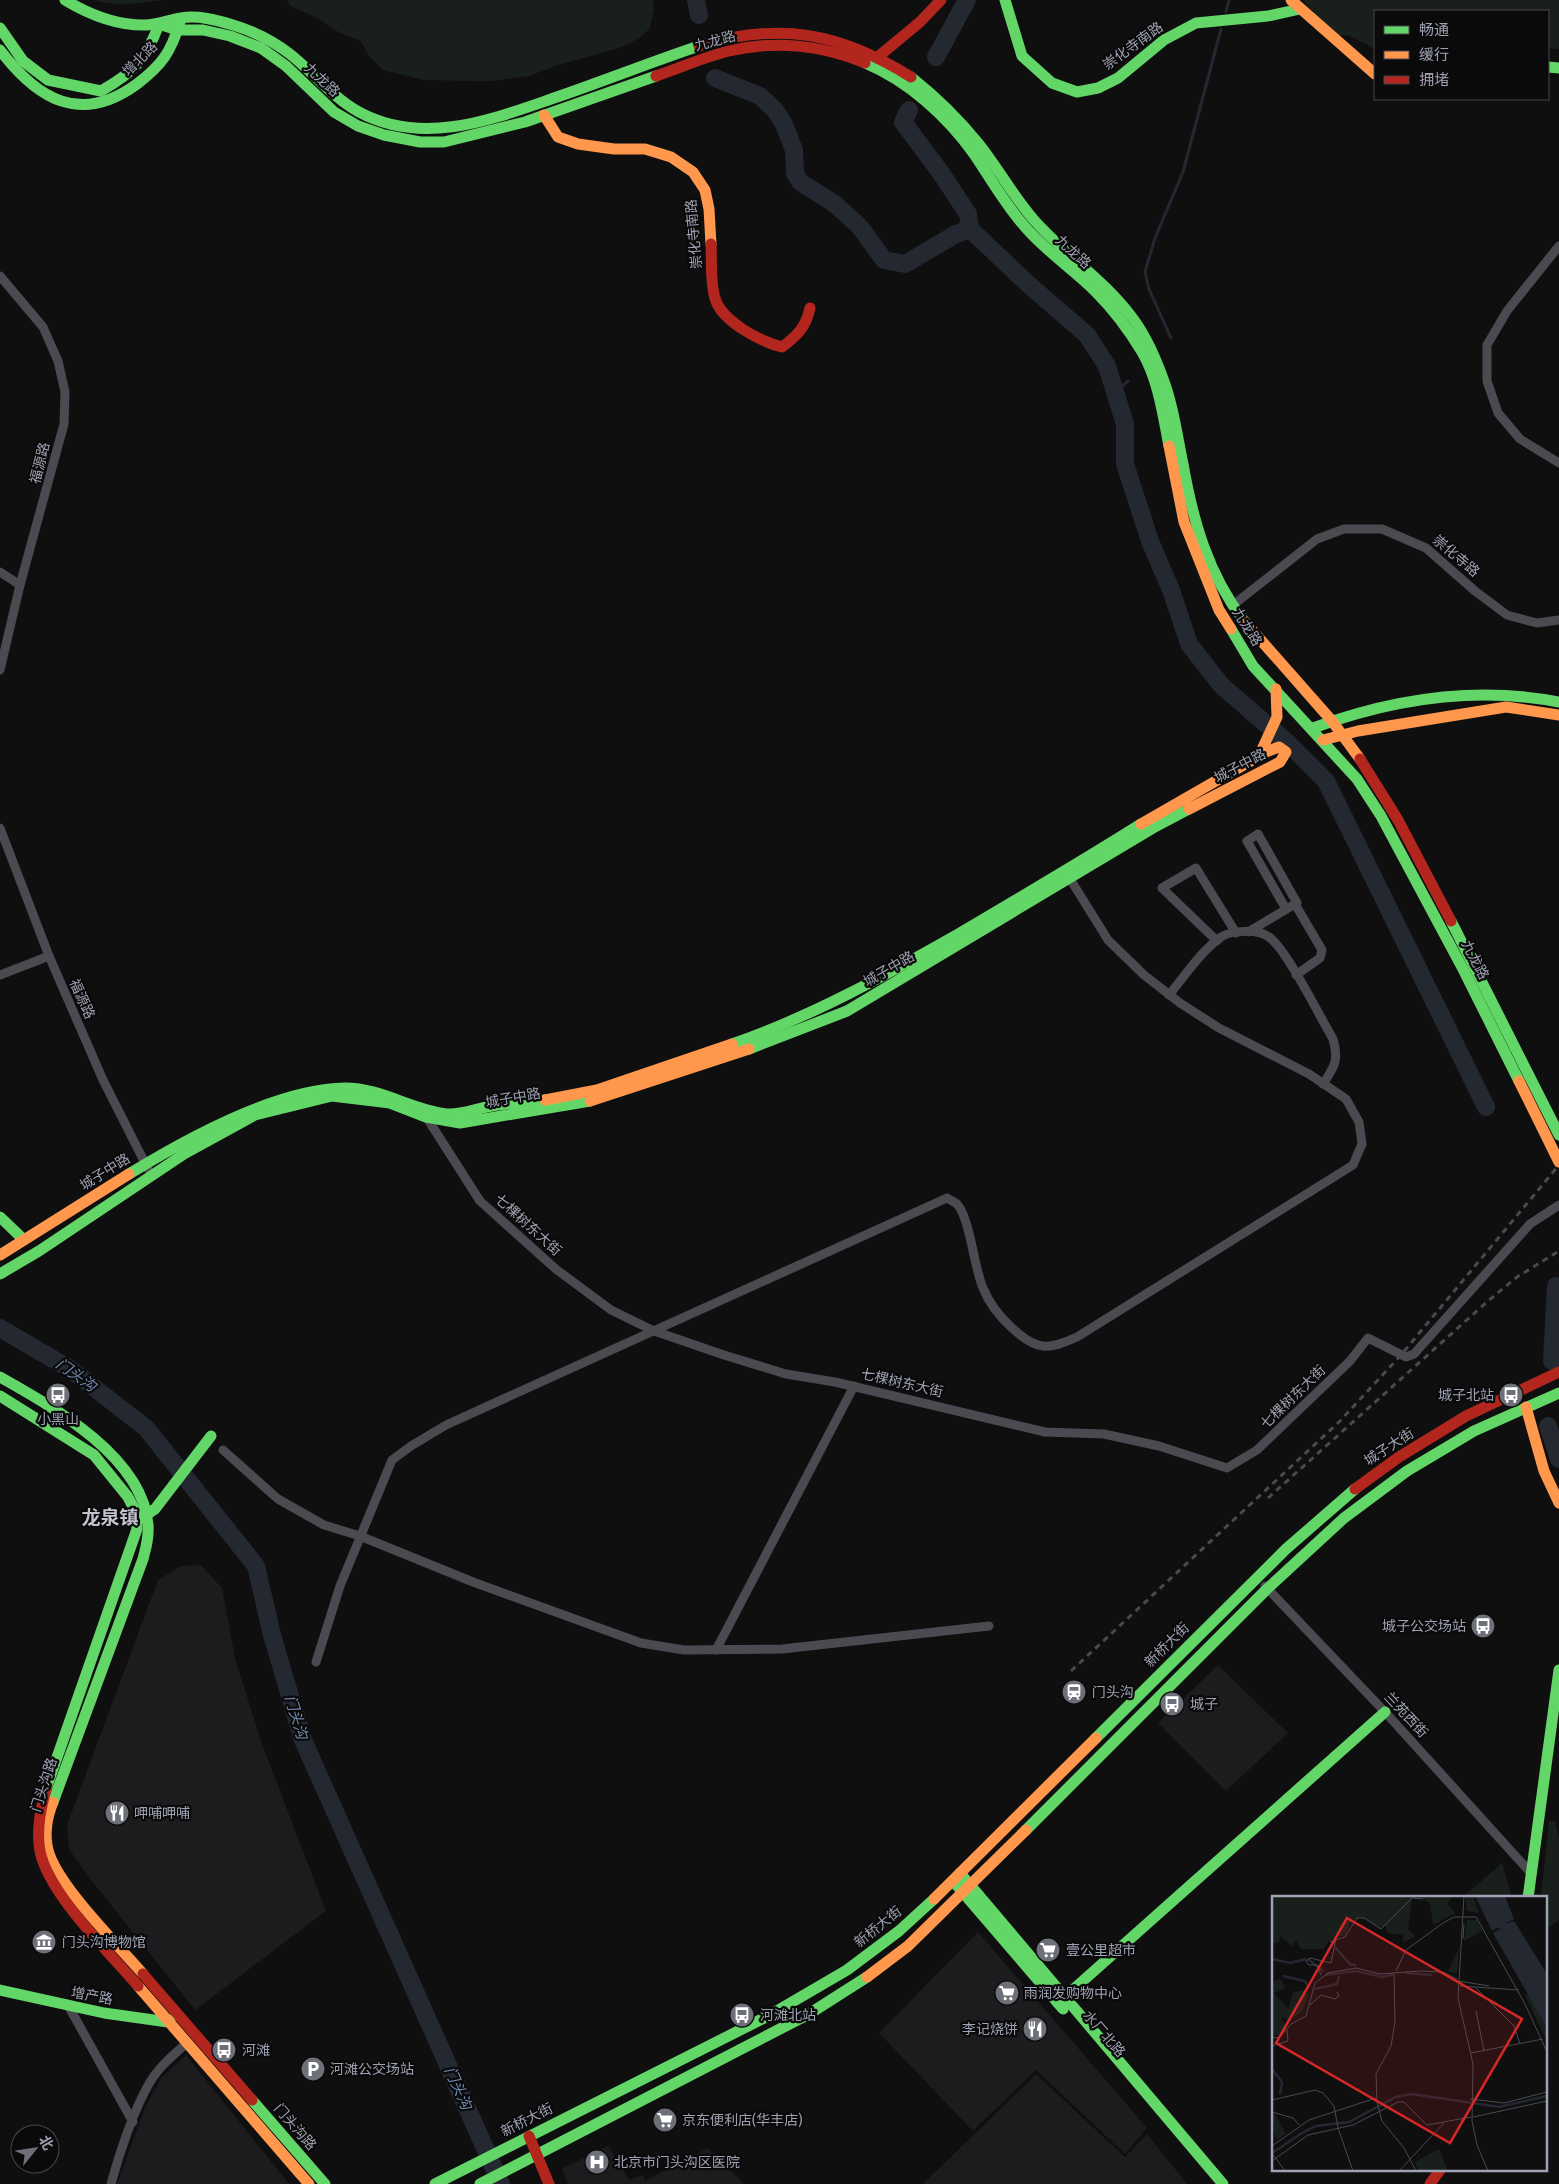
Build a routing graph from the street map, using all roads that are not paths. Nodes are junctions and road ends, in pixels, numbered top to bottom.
1 (65, 0) edge
2 (941, 0) edge
3 (1005, 0) edge
4 (1291, 0) edge
5 (1300, 9) junction
6 (182, 17) junction
7 (160, 24) junction
8 (0, 28) edge
9 (177, 30) junction
10 (0, 50) edge
11 (879, 56) junction
12 (1374, 73) edge
13 (544, 116) junction
14 (1559, 246) edge
15 (0, 276) edge
16 (810, 308) dead end
17 (1559, 462) edge
18 (0, 572) edge
19 (20, 585) junction
20 (1233, 605) junction
21 (1559, 620) edge
22 (0, 670) edge
23 (1276, 689) junction
24 (1559, 702) edge
25 (1559, 715) edge
26 (1332, 720) junction
27 (1313, 728) junction
28 (1342, 734) junction
29 (1323, 740) junction
30 (1260, 756) junction
31 (0, 828) edge
32 (1067, 875) junction
33 (1295, 904) junction
34 (1286, 909) junction
35 (1267, 921) junction
36 (1248, 932) junction
37 (1236, 933) junction
38 (1217, 941) junction
39 (1284, 955) junction
40 (49, 956) junction
41 (0, 975) edge
42 (1296, 975) junction
43 (1169, 995) junction
44 (1323, 1084) junction
45 (424, 1113) junction
46 (1559, 1135) edge
47 (1559, 1162) edge
48 (145, 1164) junction
49 (152, 1176) junction
50 (1559, 1205) edge
51 (0, 1217) edge
52 (24, 1240) junction
53 (0, 1255) edge
54 (0, 1274) edge
55 (654, 1331) junction
56 (1559, 1372) edge
57 (0, 1377) edge
58 (854, 1386) junction
59 (1559, 1392) edge
60 (0, 1396) edge
61 (1526, 1407) junction
62 (211, 1436) dead end
63 (224, 1450) dead end
64 (1559, 1503) edge
65 (141, 1518) junction
66 (360, 1536) junction
67 (1258, 1579) junction
68 (1267, 1589) junction
69 (989, 1626) dead end
70 (716, 1650) junction
71 (316, 1662) dead end
72 (1559, 1670) edge
73 (1385, 1712) junction
74 (1530, 1872) junction
75 (956, 1877) junction
76 (967, 1889) junction
77 (1528, 1896) edge
78 (0, 1990) edge
79 (1061, 2000) junction
80 (69, 2007) junction
81 (177, 2013) junction
82 (168, 2022) junction
83 (187, 2043) junction
84 (133, 2122) junction
85 (529, 2136) junction
86 (536, 2155) junction
87 (1439, 2172) edge
88 (111, 2184) edge
89 (309, 2184) edge
90 (325, 2184) edge
91 (435, 2184) edge
92 (480, 2184) edge
93 (549, 2184) edge
94 (1213, 2184) edge
95 (1223, 2184) edge
96 (1430, 2184) edge

1 - 7 main road, 九龙路
2 - 11 main road
3 - 5 main road, 崇化寺南路
4 - 5 main road
5 - 12 main road
6 - 7 main road, 九龙路
6 - 9 main road, 增北路
6 - 11 main road, 九龙路
7 - 8 main road, 增北路
7 - 9 main road, 九龙路
9 - 10 main road, 增北路
9 - 13 main road, 九龙路
11 - 20 main road, 九龙路
13 - 16 main road, 崇化寺南路
13 - 23 main road, 九龙路
14 - 17 street
15 - 19 street, 福源路
18 - 19 street
19 - 22 street, 福源路
20 - 21 street, 崇化寺路
20 - 26 main road, 九龙路
23 - 27 main road, 九龙路
23 - 30 main road
24 - 26 main road
25 - 28 main road
26 - 27 main road
26 - 28 main road, 九龙路
27 - 29 main road, 九龙路
28 - 29 main road
28 - 46 main road, 九龙路
29 - 47 main road, 九龙路
30 - 32 main road, 城子中路
30 - 32 main road, 城子中路
31 - 40 street, 福源路
32 - 43 street
32 - 45 main road, 城子中路
33 - 34 street
33 - 34 street
33 - 42 street
34 - 35 street
35 - 36 street
35 - 39 street
36 - 37 street
36 - 39 street
37 - 38 street
37 - 38 street
38 - 43 street
39 - 42 street
40 - 41 street
40 - 48 street, 福源路
42 - 44 street
43 - 44 street
44 - 55 street
45 - 48 main road, 城子中路
45 - 49 main road, 城子中路
45 - 55 street, 七棵树东大街
48 - 49 street, 福源路
48 - 52 main road, 城子中路
49 - 54 main road, 城子中路
50 - 58 street, 七棵树东大街
51 - 52 main road
52 - 53 main road, 城子中路
55 - 58 street, 七棵树东大街
55 - 66 street
56 - 67 main road, 城子大街
57 - 65 main road, 门头沟路
58 - 70 street
59 - 61 main road
60 - 65 main road, 门头沟路
61 - 64 main road
61 - 68 main road
62 - 65 main road
63 - 66 street
65 - 81 main road, 门头沟路
65 - 82 main road, 门头沟路
66 - 70 street
66 - 71 street
67 - 68 street, 兰苑西街
67 - 75 main road, 新桥大街
68 - 73 street, 兰苑西街
68 - 76 main road
69 - 70 street
72 - 74 main road
73 - 74 street, 兰苑西街
73 - 79 main road
74 - 77 main road
75 - 76 main road, 水厂北路
75 - 85 main road, 新桥大街
76 - 79 main road, 水厂北路
76 - 86 main road
78 - 80 main road, 增产路
79 - 94 main road, 水厂北路
79 - 95 main road
80 - 82 main road, 增产路
80 - 84 street
81 - 82 main road
81 - 90 main road, 门头沟路
82 - 83 main road, 门头沟路
83 - 84 street
83 - 89 main road, 门头沟路
84 - 88 street
85 - 86 main road
85 - 91 main road, 新桥大街
86 - 92 main road
86 - 93 main road
87 - 96 main road

